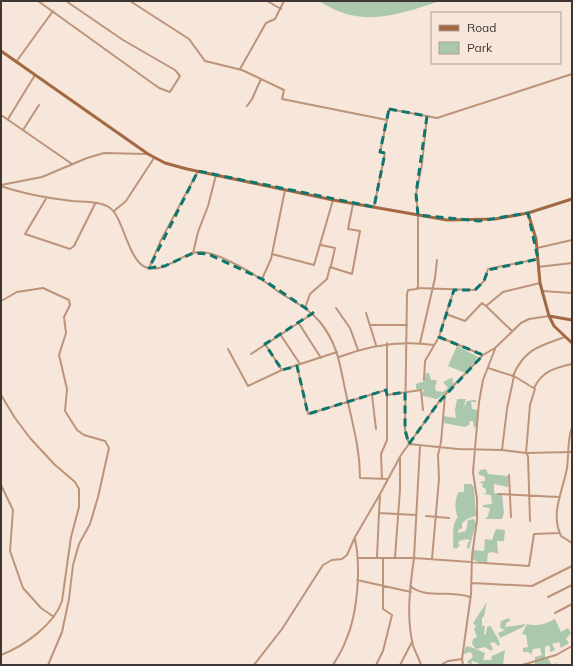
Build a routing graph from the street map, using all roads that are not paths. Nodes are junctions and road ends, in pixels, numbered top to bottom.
1 (38, 1) edge
2 (66, 1) edge
3 (130, 1) edge
4 (267, 1) edge
5 (284, 1) edge
6 (281, 8) junction
7 (53, 10) junction
8 (1, 53) edge
9 (16, 62) junction
10 (240, 69) junction
11 (572, 74) edge
12 (36, 75) junction
13 (261, 79) junction
14 (39, 105) dead end
15 (247, 106) dead end
16 (1, 115) edge
17 (427, 116) junction
18 (8, 120) junction
19 (387, 120) junction
20 (23, 130) junction
21 (148, 154) junction
22 (154, 158) junction
23 (72, 164) junction
24 (198, 172) junction
25 (216, 175) junction
26 (1, 185) edge
27 (285, 190) junction
28 (47, 197) junction
29 (572, 199) edge
30 (332, 200) junction
31 (354, 203) junction
32 (94, 204) junction
33 (374, 207) junction
34 (114, 211) junction
35 (528, 213) junction
36 (418, 215) junction
37 (572, 240) edge
38 (321, 246) junction
39 (537, 248) junction
40 (193, 254) junction
41 (272, 254) junction
42 (538, 259) junction
43 (437, 260) dead end
44 (572, 263) edge
45 (330, 267) junction
46 (538, 267) junction
47 (149, 268) junction
48 (262, 278) junction
49 (540, 283) junction
50 (417, 288) junction
51 (432, 289) junction
52 (454, 290) junction
53 (542, 291) junction
54 (572, 293) edge
55 (1, 300) edge
56 (486, 306) junction
57 (305, 308) junction
58 (336, 308) dead end
59 (366, 313) dead end
60 (312, 314) junction
61 (446, 314) junction
62 (549, 316) junction
63 (572, 320) edge
64 (298, 322) junction
65 (370, 325) junction
66 (407, 326) junction
67 (512, 331) junction
68 (280, 334) junction
69 (439, 337) junction
70 (565, 337) junction
71 (420, 343) junction
72 (572, 343) edge
73 (265, 344) junction
74 (387, 344) junction
75 (405, 344) junction
76 (376, 345) junction
77 (434, 345) junction
78 (495, 348) junction
79 (228, 349) dead end
80 (358, 350) junction
81 (337, 352) junction
82 (251, 354) dead end
83 (483, 355) junction
84 (339, 357) junction
85 (320, 358) junction
86 (300, 364) junction
87 (572, 364) edge
88 (296, 366) junction
89 (488, 368) junction
90 (282, 370) junction
91 (513, 376) junction
92 (424, 380) dead end
93 (534, 388) junction
94 (386, 390) junction
95 (405, 392) junction
96 (1, 394) edge
97 (372, 395) junction
98 (386, 395) junction
99 (445, 395) junction
100 (348, 402) junction
101 (423, 410) dead end
102 (572, 427) edge
103 (376, 429) dead end
104 (409, 444) junction
105 (420, 446) junction
106 (439, 447) junction
107 (476, 448) junction
108 (502, 450) junction
109 (568, 452) junction
110 (572, 452) edge
111 (526, 453) junction
112 (400, 456) junction
113 (509, 475) dead end
114 (382, 479) junction
115 (388, 479) junction
116 (1, 485) edge
117 (380, 494) junction
118 (498, 494) dead end
119 (511, 494) junction
120 (530, 496) junction
121 (559, 497) junction
122 (379, 513) junction
123 (398, 514) junction
124 (417, 515) junction
125 (426, 516) dead end
126 (436, 516) junction
127 (511, 517) dead end
128 (449, 518) dead end
129 (530, 521) dead end
130 (559, 533) junction
131 (354, 537) junction
132 (572, 543) edge
133 (358, 558) junction
134 (377, 558) junction
135 (383, 558) junction
136 (395, 558) junction
137 (414, 558) junction
138 (432, 559) junction
139 (472, 561) junction
140 (572, 566) edge
141 (357, 580) junction
142 (472, 583) junction
143 (572, 585) edge
144 (384, 586) junction
145 (410, 586) junction
146 (411, 592) junction
147 (470, 597) junction
148 (548, 597) dead end
149 (572, 604) edge
150 (555, 613) dead end
151 (54, 617) junction
152 (413, 640) junction
153 (572, 646) edge
154 (1, 655) edge
155 (462, 659) junction
156 (528, 664) edge
157 (48, 665) edge
158 (254, 665) edge
159 (333, 665) edge
160 (376, 665) edge
161 (400, 665) edge
162 (421, 665) edge
163 (441, 665) edge
164 (463, 665) edge
165 (522, 665) edge

1 - 7 street
2 - 7 street
3 - 10 street
4 - 6 street
5 - 6 street
6 - 10 street
7 - 9 street
8 - 9 street
9 - 12 street
10 - 13 street
11 - 17 street
12 - 18 street
12 - 21 street
13 - 15 street
13 - 19 street
14 - 20 street
16 - 18 street
17 - 19 street
17 - 36 street
18 - 20 street
19 - 33 street
20 - 23 street
21 - 22 street
21 - 23 street
22 - 24 street
22 - 34 street
23 - 26 street
24 - 25 street
24 - 47 street
25 - 27 street
25 - 40 street
26 - 28 street
27 - 30 street
27 - 41 street
28 - 32 street
28 - 32 street
29 - 35 street
30 - 31 street
30 - 38 street
31 - 33 street
31 - 45 street
32 - 34 street
33 - 36 street
34 - 47 street
35 - 36 street
35 - 39 street
36 - 50 street
37 - 39 street
38 - 41 street
38 - 45 street
39 - 42 street
40 - 47 street
40 - 48 street
41 - 48 street
42 - 46 street
42 - 52 street
43 - 51 street
44 - 46 street
45 - 57 street
46 - 49 street
48 - 57 street
49 - 53 street
49 - 56 street
50 - 51 street
50 - 66 street
51 - 52 street
51 - 71 street
52 - 61 street
53 - 54 street
53 - 62 street
55 - 157 street
56 - 61 street
56 - 67 street
57 - 60 street
58 - 80 street
59 - 65 street
60 - 64 street
60 - 81 street
61 - 69 street
62 - 63 street
62 - 67 street
62 - 70 street
64 - 68 street
64 - 85 street
65 - 66 street
65 - 76 street
66 - 75 street
67 - 78 street
68 - 73 street
68 - 86 street
69 - 77 street
69 - 83 street
70 - 72 street
70 - 91 street
71 - 75 street
71 - 77 street
73 - 82 street
73 - 90 street
74 - 75 street
74 - 76 street
74 - 94 street
75 - 95 street
76 - 80 street
77 - 92 street
78 - 83 street
78 - 89 street
79 - 90 street
80 - 84 street
81 - 84 street
81 - 85 street
83 - 99 street
84 - 100 street
85 - 86 street
86 - 88 street
87 - 93 street
88 - 90 street
88 - 100 street
89 - 91 street
89 - 107 street
91 - 93 street
91 - 108 street
93 - 111 street
94 - 97 street
94 - 98 street
95 - 98 street
95 - 101 street
95 - 104 street
96 - 151 street
97 - 100 street
97 - 103 street
98 - 114 street
99 - 104 street
99 - 106 street
100 - 114 street
102 - 109 street
104 - 105 street
104 - 112 street
105 - 106 street
105 - 124 street
106 - 107 street
106 - 126 street
107 - 108 street
107 - 139 street
108 - 111 street
109 - 110 street
109 - 111 street
109 - 121 street
111 - 120 street
112 - 115 street
112 - 123 street
113 - 119 street
114 - 115 street
115 - 117 street
116 - 151 street
117 - 122 street
117 - 131 street
118 - 119 street
119 - 120 street
119 - 127 street
120 - 121 street
120 - 129 street
121 - 130 street
122 - 123 street
122 - 134 street
123 - 124 street
123 - 136 street
124 - 137 street
125 - 126 street
126 - 128 street
126 - 138 street
130 - 132 street
130 - 139 street
131 - 133 street
131 - 158 street
133 - 134 street
133 - 141 street
134 - 135 street
135 - 136 street
135 - 144 street
136 - 137 street
137 - 138 street
137 - 145 street
138 - 139 street
139 - 142 street
140 - 142 street
141 - 144 street
141 - 159 street
142 - 147 street
143 - 148 street
144 - 146 street
144 - 160 street
145 - 146 street
145 - 147 street
146 - 152 street
147 - 155 street
149 - 150 street
151 - 154 street
152 - 161 street
152 - 162 street
153 - 156 street
155 - 163 street
155 - 164 street
156 - 165 street

